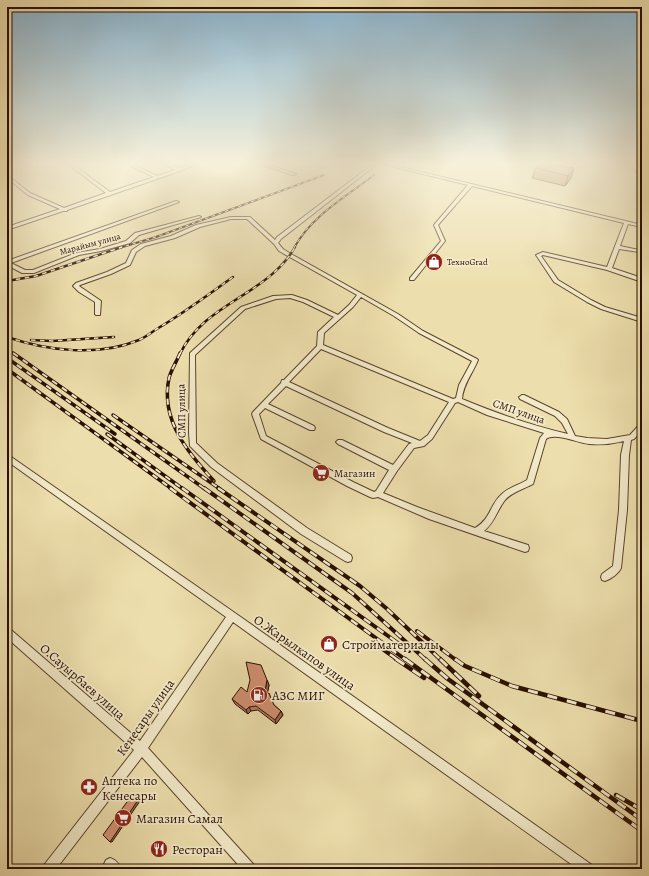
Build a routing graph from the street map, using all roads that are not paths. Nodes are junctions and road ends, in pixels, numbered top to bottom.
1 (53, 205) edge
2 (79, 205) edge
3 (169, 205) edge
4 (322, 205) edge
5 (453, 205) edge
6 (555, 205) edge
7 (65, 210) junction
8 (199, 217) dead end
9 (627, 222) junction
10 (642, 226) edge
11 (7, 229) edge
12 (276, 243) junction
13 (617, 247) junction
14 (637, 252) dead end
15 (7, 263) edge
16 (609, 269) junction
17 (412, 279) dead end
18 (642, 280) edge
19 (360, 295) junction
20 (98, 314) dead end
21 (338, 317) junction
22 (642, 320) edge
23 (320, 346) junction
24 (284, 382) junction
25 (522, 397) dead end
26 (456, 400) junction
27 (264, 405) junction
28 (642, 426) edge
29 (312, 428) dead end
30 (555, 434) junction
31 (573, 438) junction
32 (630, 438) junction
33 (340, 442) dead end
34 (421, 444) junction
35 (7, 457) edge
36 (394, 469) junction
37 (378, 494) junction
38 (476, 531) junction
39 (525, 548) dead end
40 (348, 558) dead end
41 (606, 577) dead end
42 (232, 616) junction
43 (7, 632) edge
44 (142, 749) junction
45 (48, 869) edge
46 (250, 869) edge
47 (588, 869) edge

1 - 7 street
2 - 7 street
3 - 15 street, Марайым улица
4 - 12 street
5 - 17 street
6 - 9 street
7 - 11 street
8 - 15 street, Марайым улица
9 - 10 street
9 - 13 street
12 - 19 street
12 - 20 street
13 - 14 street
13 - 16 street
16 - 18 street
16 - 22 street
19 - 21 street
19 - 26 street
21 - 23 street
21 - 40 street, СМП улица
23 - 24 street
23 - 26 street, СМП улица
24 - 27 street
24 - 34 street
25 - 31 street, СМП улица
26 - 30 street, СМП улица
26 - 34 street
27 - 29 street
27 - 37 street
28 - 32 street
30 - 31 street, СМП улица
30 - 38 street
31 - 32 street, СМП улица
32 - 41 street
33 - 36 street
34 - 36 street
35 - 42 street, О.Жарылкапов улица
36 - 37 street
37 - 38 street
38 - 39 street
42 - 44 street, Кенесары улица
42 - 47 street, О.Жарылкапов улица
43 - 44 street, О.Сауырбаев улица
44 - 45 street, Кенесары улица
44 - 46 street, О.Сауырбаев улица

